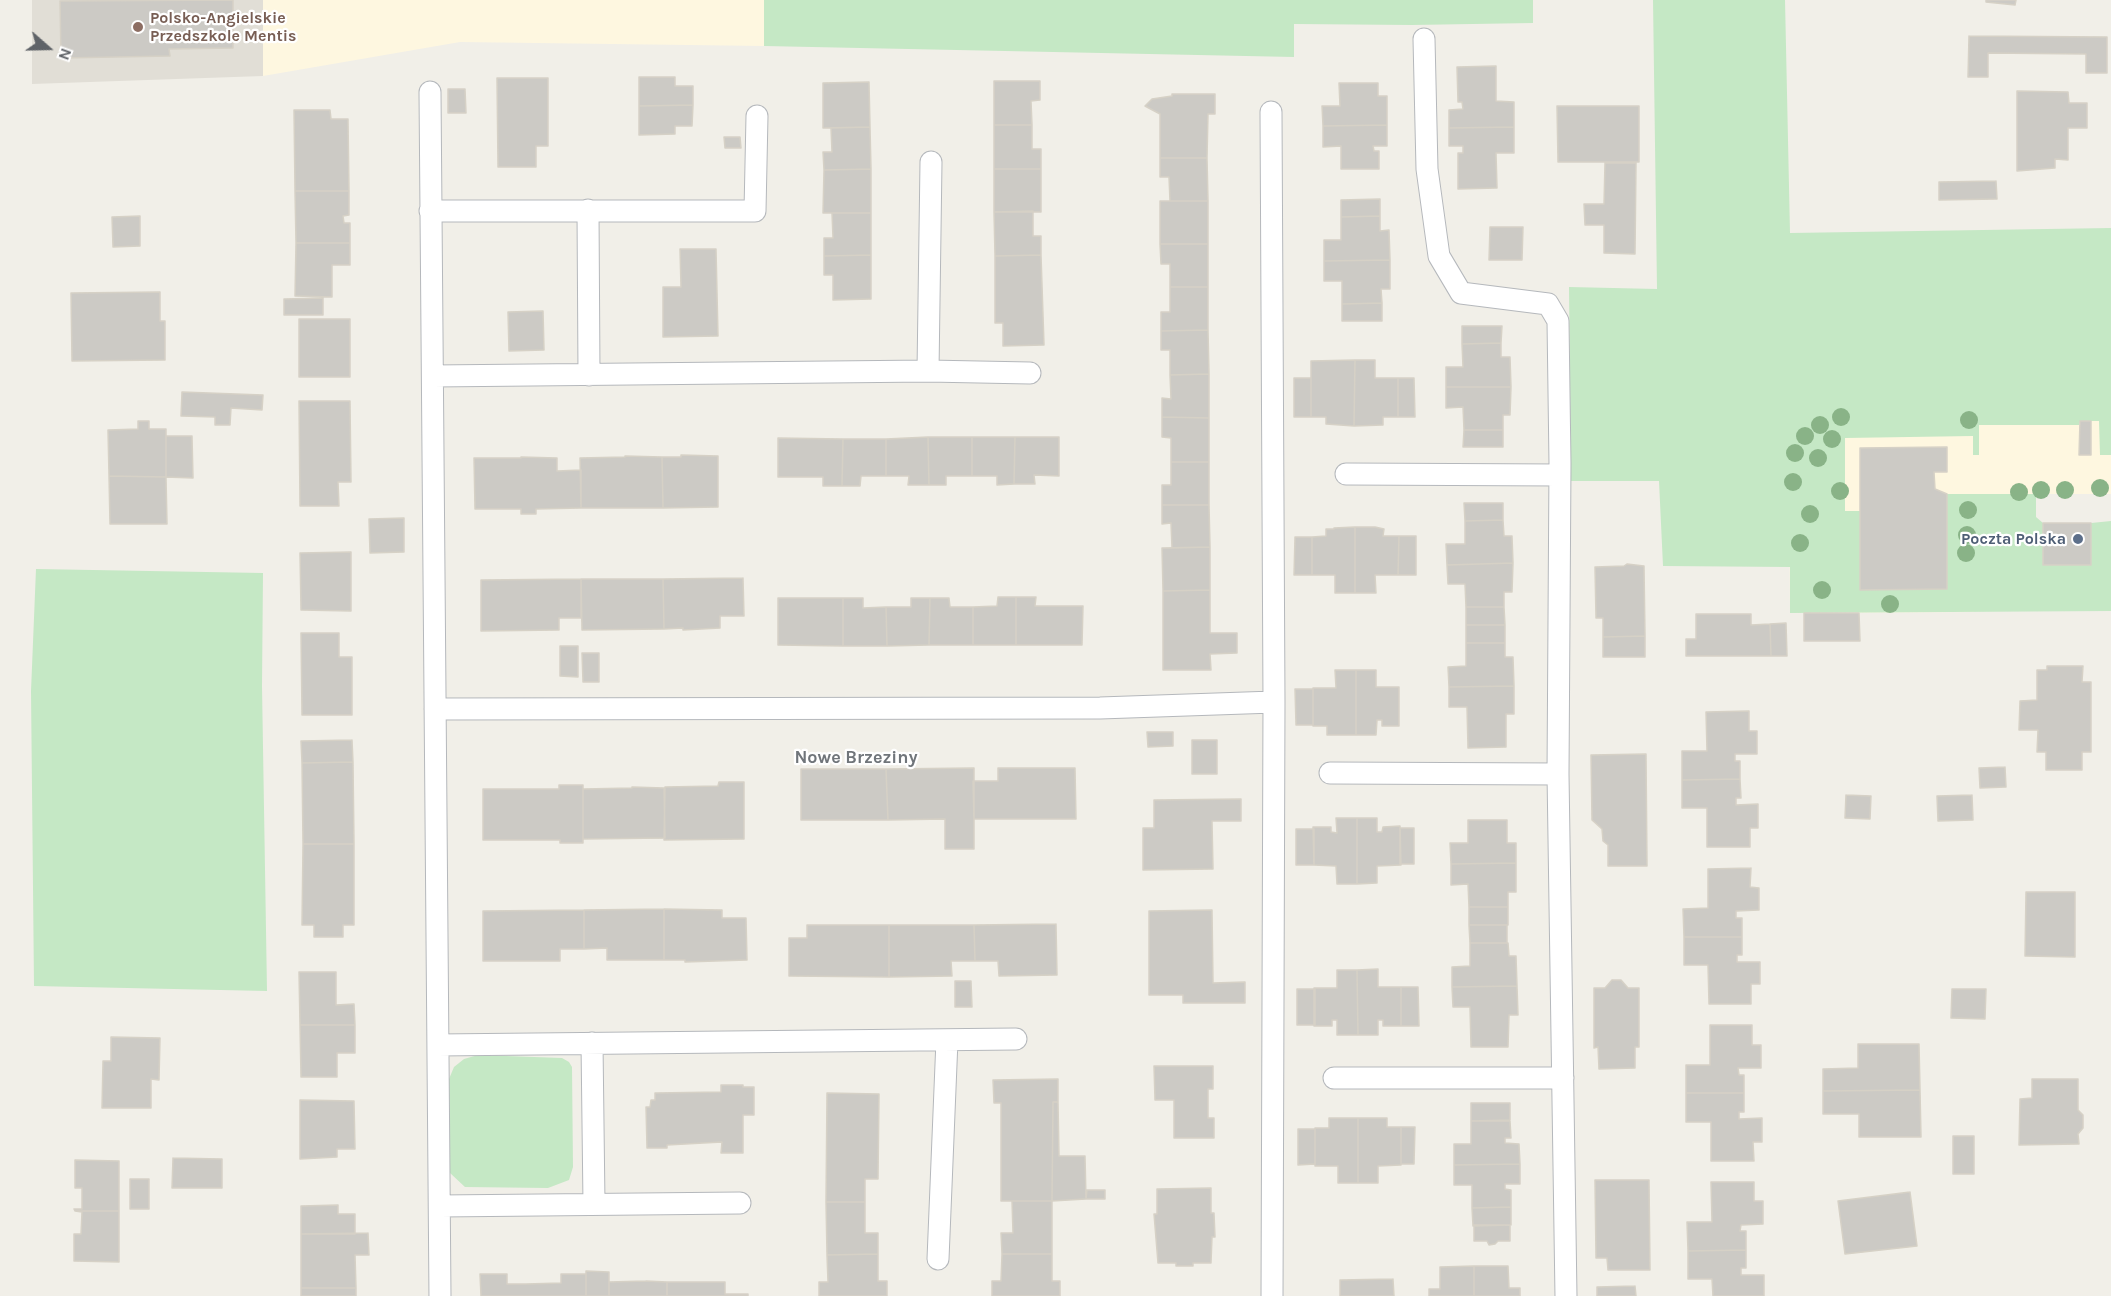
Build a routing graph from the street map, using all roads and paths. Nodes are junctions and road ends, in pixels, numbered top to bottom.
1 (1424, 39) dead end
2 (430, 92) dead end
3 (1271, 112) dead end
4 (757, 116) dead end
5 (931, 162) dead end
6 (588, 210) junction
7 (430, 211) junction
8 (928, 370) junction
9 (1030, 373) dead end
10 (589, 375) junction
11 (433, 376) junction
12 (1346, 474) dead end
13 (1560, 475) junction
14 (1274, 702) junction
15 (435, 709) junction
16 (1330, 773) dead end
17 (1558, 774) junction
18 (1016, 1039) dead end
19 (946, 1040) junction
20 (592, 1043) junction
21 (438, 1045) junction
22 (1334, 1078) dead end
23 (1563, 1078) junction
24 (740, 1203) dead end
25 (594, 1204) junction
26 (440, 1206) junction
27 (938, 1259) dead end
28 (440, 1296) edge
29 (1272, 1296) edge
30 (1566, 1296) edge

1 - 13 lane
2 - 7 lane
3 - 14 lane
4 - 6 lane
5 - 8 lane
6 - 7 lane
6 - 10 lane
7 - 11 lane
8 - 9 lane
8 - 10 lane
10 - 11 lane
11 - 15 lane
12 - 13 lane
13 - 17 lane
14 - 15 lane
14 - 29 lane
15 - 21 lane
16 - 17 lane
17 - 23 lane
18 - 19 lane
19 - 20 lane
19 - 27 lane
20 - 21 lane
20 - 25 lane
21 - 26 lane
22 - 23 lane
23 - 30 lane
24 - 25 lane
25 - 26 lane
26 - 28 lane

